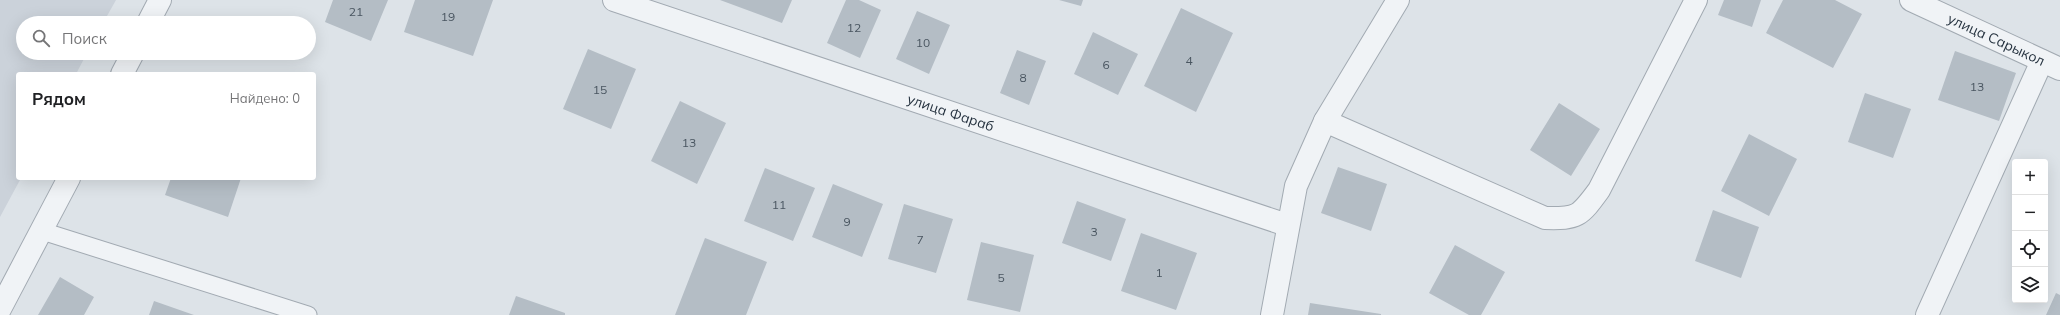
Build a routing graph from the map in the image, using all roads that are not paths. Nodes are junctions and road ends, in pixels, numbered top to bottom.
1 (160, 0) edge
2 (614, 0) edge
3 (1398, 0) edge
4 (1696, 0) edge
5 (1911, 0) edge
6 (152, 16) edge
7 (129, 60) edge
8 (2051, 65) edge
9 (123, 72) edge
10 (1325, 121) junction
11 (68, 180) edge
12 (1287, 225) junction
13 (42, 231) junction
14 (0, 309) edge
15 (308, 315) edge
16 (1272, 315) edge
17 (1927, 315) edge

1 - 6 street
2 - 12 street, улица Фараб
3 - 10 street
4 - 10 street
5 - 8 street, улица Сарыкол
7 - 9 street
8 - 17 street
10 - 12 street
11 - 13 street
12 - 16 street
13 - 14 street
13 - 15 lane

